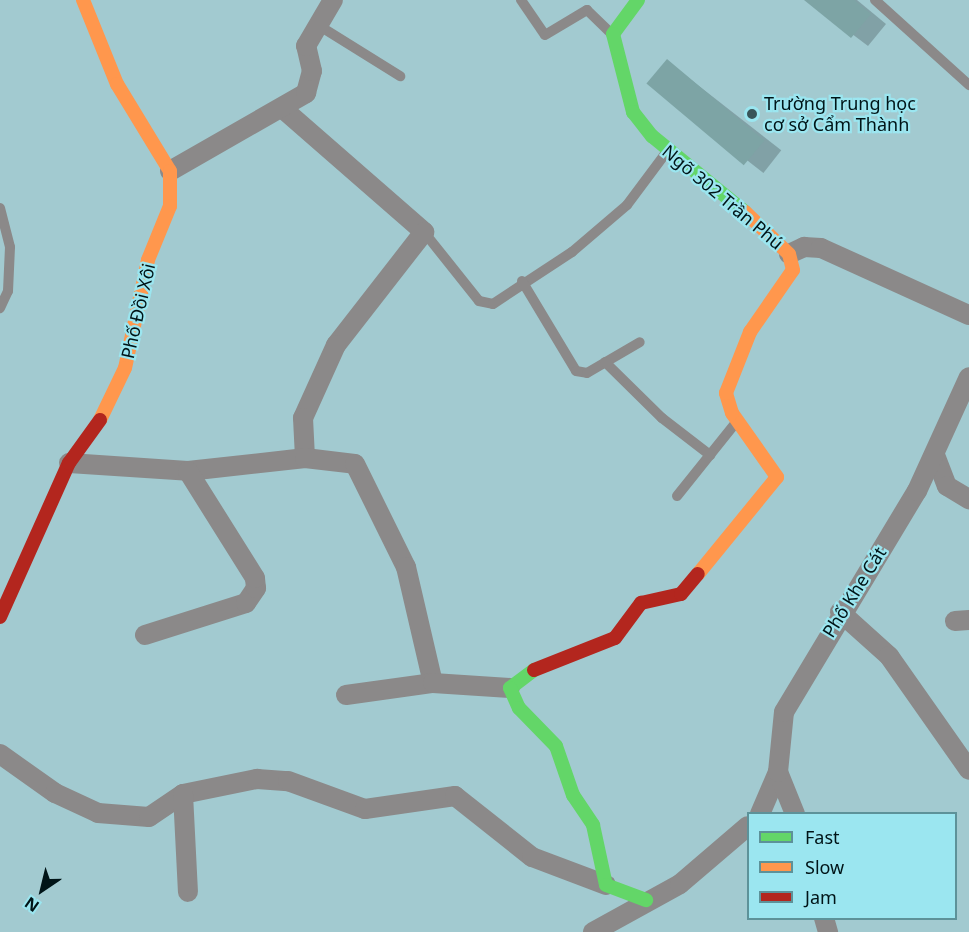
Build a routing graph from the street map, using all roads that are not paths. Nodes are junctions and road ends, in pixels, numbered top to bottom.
1 (83, 0) edge
2 (333, 0) edge
3 (521, 0) edge
4 (638, 0) edge
5 (875, 0) edge
6 (318, 25) junction
7 (613, 34) junction
8 (400, 76) dead end
9 (969, 85) edge
10 (282, 108) junction
11 (668, 150) junction
12 (170, 171) junction
13 (0, 208) edge
14 (424, 232) junction
15 (789, 254) junction
16 (522, 281) junction
17 (0, 308) edge
18 (969, 315) edge
19 (640, 342) dead end
20 (605, 362) junction
21 (969, 377) edge
22 (737, 421) junction
23 (710, 455) junction
24 (936, 455) junction
25 (305, 458) junction
26 (69, 464) junction
27 (189, 471) junction
28 (677, 496) dead end
29 (969, 499) edge
30 (840, 612) junction
31 (0, 617) edge
32 (145, 635) dead end
33 (433, 683) junction
34 (510, 688) junction
35 (346, 695) dead end
36 (0, 754) edge
37 (969, 770) edge
38 (778, 772) junction
39 (183, 794) junction
40 (760, 812) edge
41 (795, 812) edge
42 (747, 827) edge
43 (606, 885) junction
44 (188, 892) dead end
45 (646, 900) junction
46 (593, 932) edge

1 - 12 street
2 - 6 street
3 - 7 lane
4 - 7 street
5 - 9 lane
6 - 8 lane
6 - 10 street
7 - 11 street, Ngõ 302 Trần Phú
10 - 12 street
10 - 14 street
11 - 15 street, Ngõ 302 Trần Phú
11 - 16 lane
12 - 26 street, Phố Đồi Xôi
13 - 17 lane
14 - 16 lane
14 - 25 street
15 - 18 street
15 - 22 street, Ngõ 302 Trần Phú
16 - 20 lane
19 - 20 lane
20 - 23 lane
21 - 24 street, Phố Khe Cát
22 - 23 lane
22 - 34 street, Ngõ 302 Trần Phú
23 - 28 lane
24 - 29 street
24 - 30 street, Phố Khe Cát
25 - 27 street
25 - 33 street
26 - 27 street
26 - 31 street, Phố Đồi Xôi
27 - 32 street
30 - 37 street
30 - 38 street, Phố Khe Cát
33 - 34 street
33 - 35 street
34 - 43 street
36 - 39 street
38 - 40 street
38 - 41 street, Phố Khe Cát
39 - 43 street
39 - 44 street
42 - 45 street
43 - 45 street
45 - 46 street

